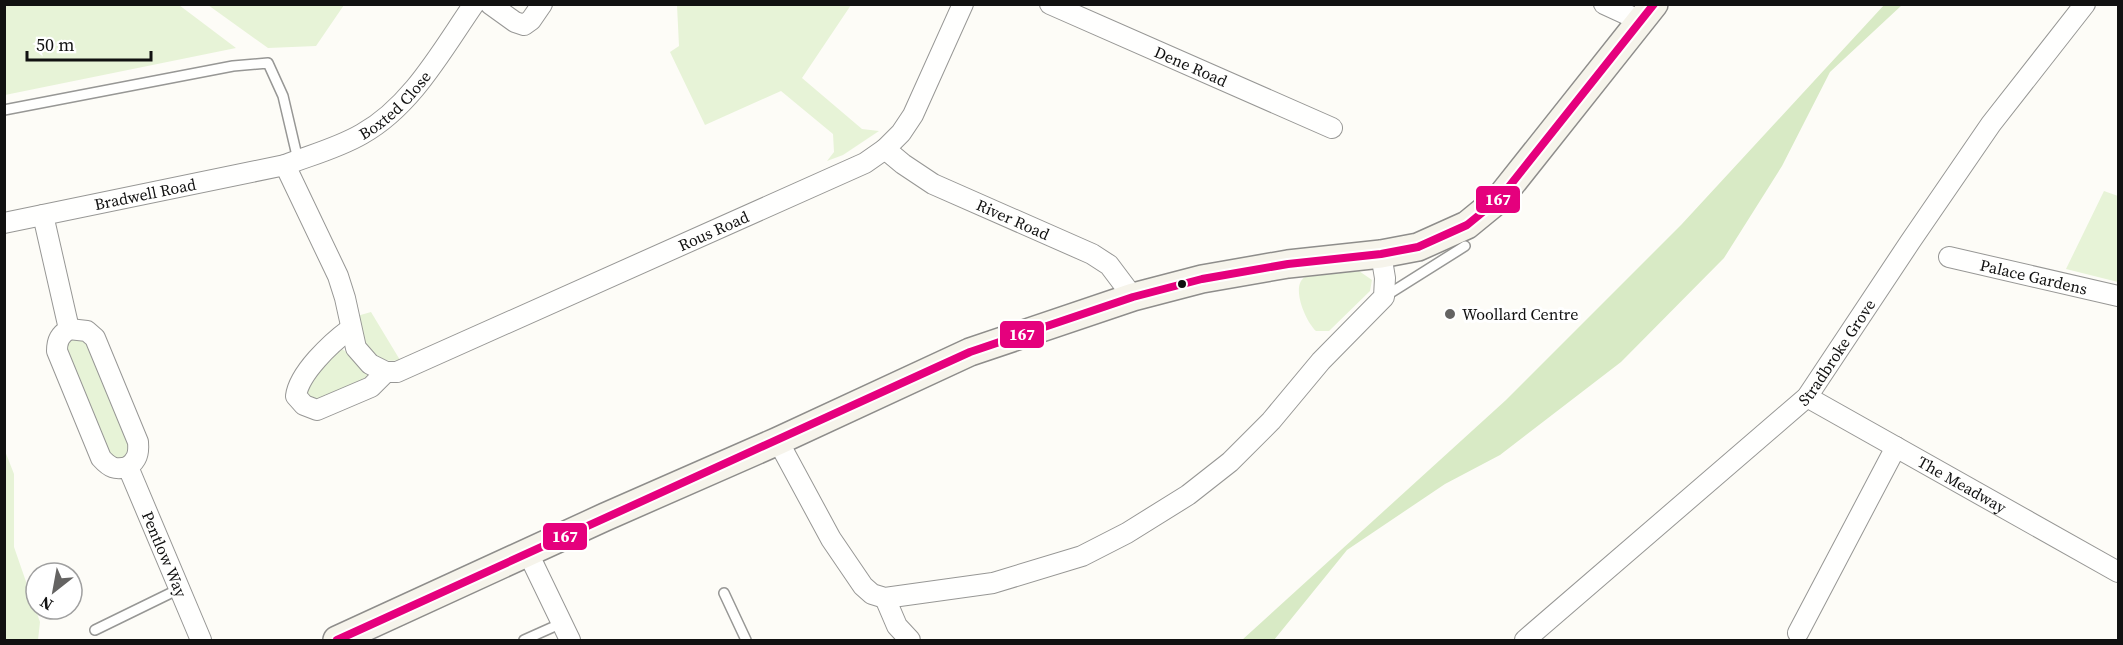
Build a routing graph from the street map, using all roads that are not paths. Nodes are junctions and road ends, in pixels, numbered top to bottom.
1 (474, 4) edge
2 (490, 4) edge
3 (542, 4) edge
4 (963, 4) edge
5 (1050, 4) edge
6 (1604, 4) edge
7 (2085, 4) edge
8 (1648, 13) edge
9 (4, 110) edge
10 (1332, 128) dead end
11 (885, 149) junction
12 (292, 162) junction
13 (43, 215) junction
14 (4, 223) edge
15 (1465, 246) dead end
16 (1381, 254) junction
17 (1949, 257) dead end
18 (2118, 296) edge
19 (1133, 297) junction
20 (1384, 297) junction
21 (69, 329) junction
22 (350, 329) junction
23 (386, 372) junction
24 (1807, 397) junction
25 (778, 441) junction
26 (1896, 447) junction
27 (128, 467) junction
28 (528, 552) junction
29 (2118, 573) edge
30 (179, 590) junction
31 (724, 593) dead end
32 (885, 598) junction
33 (94, 630) dead end
34 (566, 632) edge
35 (1798, 633) dead end
36 (201, 640) edge
37 (337, 640) edge
38 (524, 640) edge
39 (746, 640) edge
40 (910, 640) edge
41 (1525, 640) edge

1 - 12 street, Boxted Close
2 - 3 street
4 - 11 street, Rous Road
5 - 10 street, Dene Road
6 - 8 street
7 - 24 street, Stradbroke Grove
8 - 16 street
9 - 12 lane
11 - 19 street, River Road
11 - 23 street, Rous Road
12 - 13 street, Bradwell Road
12 - 22 street
13 - 14 street, Bradwell Road
13 - 21 street
15 - 20 lane
16 - 19 street
16 - 20 street
17 - 18 street, Palace Gardens
19 - 25 street
20 - 32 street
21 - 27 street
21 - 27 street
22 - 23 street
22 - 23 street, Rous Road
24 - 26 street, The Meadway
24 - 41 street, Stradbroke Grove
25 - 28 street
25 - 32 street
26 - 29 street, The Meadway
26 - 35 street
27 - 30 street, Pentlow Way
28 - 34 street
28 - 37 street
30 - 33 lane
30 - 36 street, Pentlow Way
31 - 39 lane
32 - 40 street
34 - 38 lane

